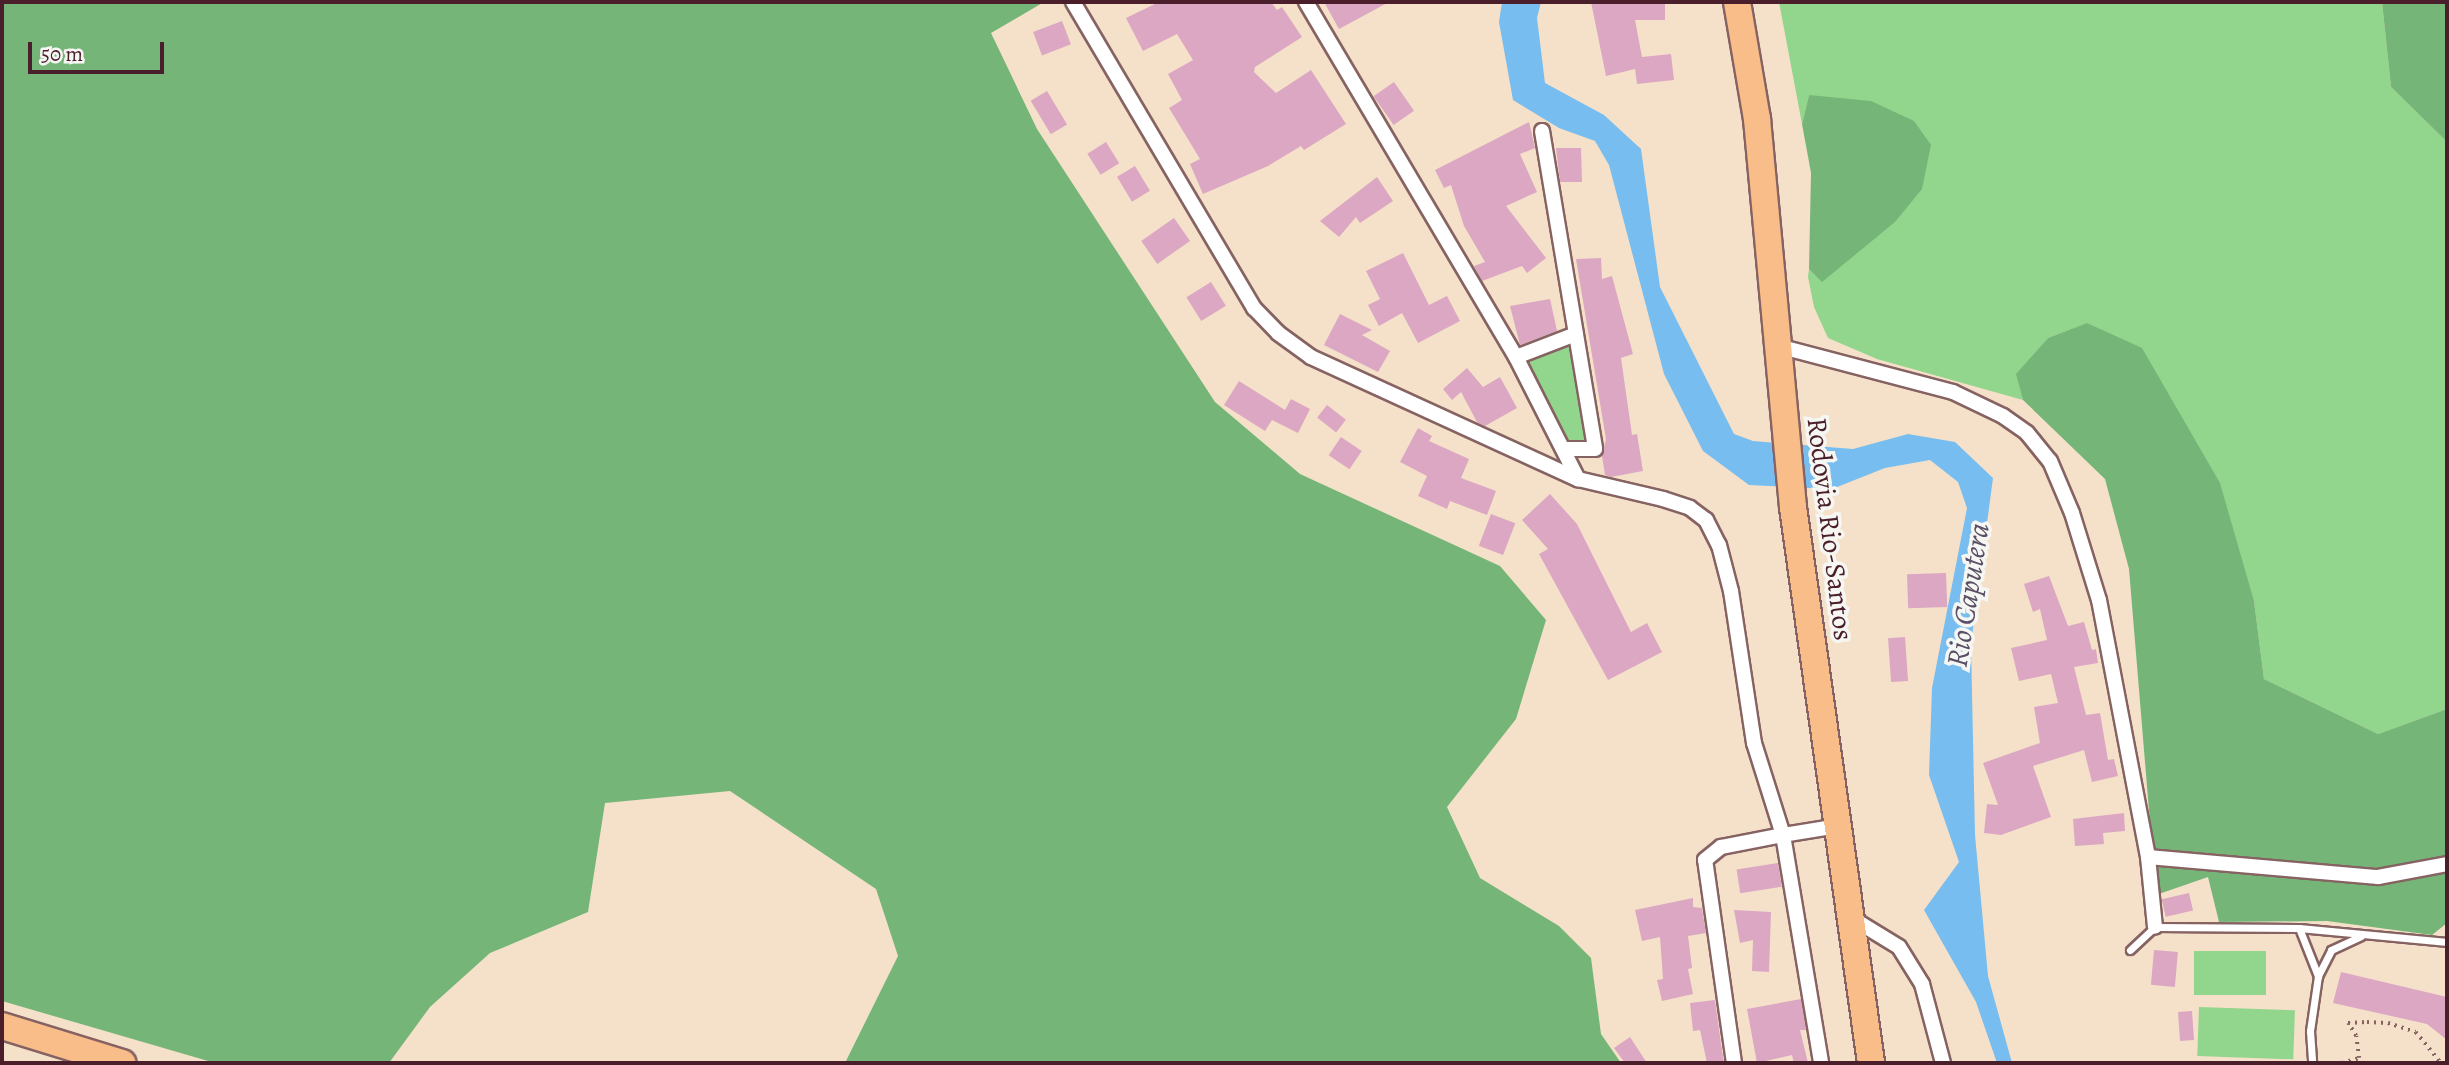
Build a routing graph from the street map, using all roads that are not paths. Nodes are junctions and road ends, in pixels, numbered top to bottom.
1 (1073, 2) edge
2 (1306, 2) edge
3 (1737, 2) edge
4 (1542, 131) dead end
5 (1576, 334) junction
6 (1778, 346) junction
7 (1516, 357) junction
8 (1566, 449) junction
9 (1578, 479) junction
10 (1838, 825) junction
11 (1783, 835) junction
12 (2148, 857) junction
13 (2447, 864) edge
14 (1850, 918) junction
15 (2155, 927) junction
16 (2299, 928) junction
17 (2361, 936) junction
18 (2447, 942) edge
19 (2130, 950) dead end
20 (2318, 976) junction
21 (2, 1026) edge
22 (41, 1038) junction
23 (82, 1063) edge
24 (122, 1063) edge
25 (1734, 1063) edge
26 (1821, 1063) edge
27 (1871, 1063) edge
28 (1943, 1063) edge
29 (2312, 1063) edge

1 - 9 street
2 - 7 street
3 - 6 highway, Rodovia Rio-Santos
4 - 5 street
5 - 7 street
5 - 8 street
6 - 10 highway, Rodovia Rio-Santos
6 - 12 street
7 - 8 street
8 - 9 street
9 - 11 street
10 - 11 street
10 - 14 highway, Rodovia Rio-Santos
11 - 25 street
11 - 26 street
12 - 13 street
12 - 15 street
14 - 27 highway, Rodovia Rio-Santos
14 - 28 street
15 - 16 lane
15 - 19 lane
16 - 17 lane
16 - 20 lane
17 - 18 lane
17 - 20 lane
20 - 29 lane
21 - 22 highway
22 - 23 street
22 - 24 highway

